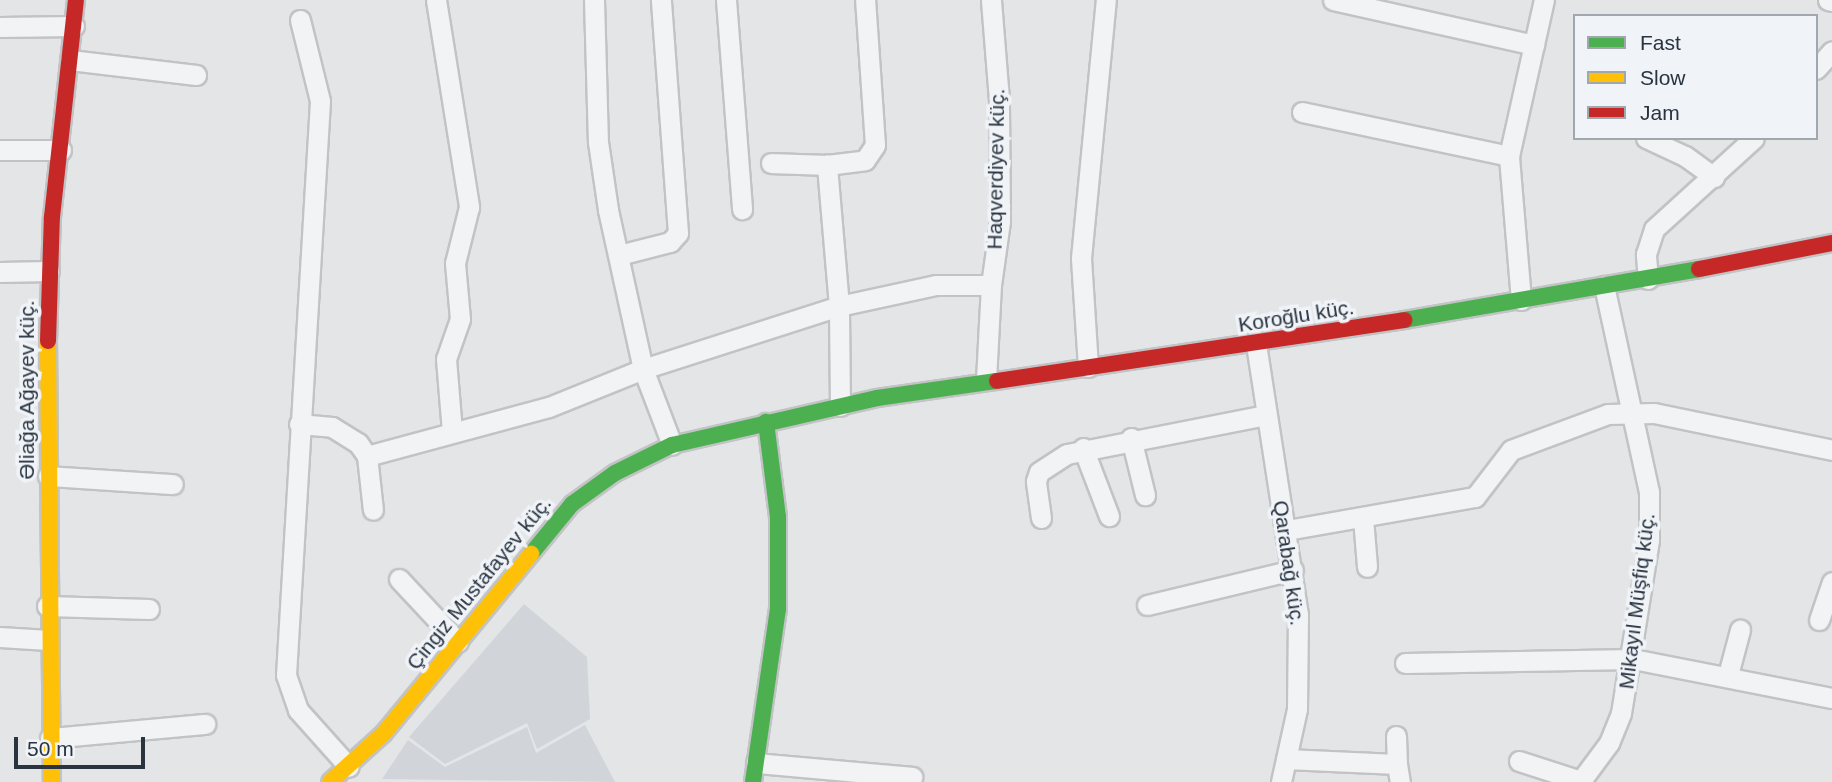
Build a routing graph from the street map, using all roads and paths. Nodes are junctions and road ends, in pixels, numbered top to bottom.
1 (76, 0) edge
2 (436, 0) edge
3 (594, 0) edge
4 (661, 0) edge
5 (726, 0) edge
6 (864, 0) edge
7 (991, 0) edge
8 (1106, 0) edge
9 (1334, 0) edge
10 (1544, 0) edge
11 (300, 20) dead end
12 (74, 26) junction
13 (0, 27) edge
14 (1534, 45) junction
15 (1832, 51) edge
16 (70, 60) junction
17 (1818, 67) edge
18 (196, 75) dead end
19 (1302, 112) dead end
20 (1650, 140) edge
21 (1752, 140) edge
22 (0, 150) edge
23 (61, 150) junction
24 (1509, 156) junction
25 (771, 163) dead end
26 (827, 164) junction
27 (1714, 177) junction
28 (742, 209) dead end
29 (1832, 243) edge
30 (619, 255) junction
31 (49, 271) junction
32 (0, 272) edge
33 (1648, 279) junction
34 (990, 285) junction
35 (1604, 286) junction
36 (1521, 300) junction
37 (839, 306) junction
38 (1256, 344) junction
39 (1088, 367) junction
40 (643, 369) junction
41 (986, 380) junction
42 (840, 406) junction
43 (1632, 412) junction
44 (1265, 415) junction
45 (766, 422) junction
46 (299, 424) junction
47 (452, 432) junction
48 (1131, 438) junction
49 (672, 445) junction
50 (1083, 448) junction
51 (1832, 450) edge
52 (367, 456) junction
53 (48, 476) junction
54 (173, 484) dead end
55 (1144, 495) dead end
56 (373, 510) dead end
57 (1109, 516) dead end
58 (1041, 518) dead end
59 (1363, 518) junction
60 (1287, 530) junction
61 (1367, 567) dead end
62 (1293, 570) junction
63 (399, 579) dead end
64 (1832, 582) edge
65 (1147, 605) dead end
66 (47, 606) junction
67 (149, 609) dead end
68 (1819, 620) dead end
69 (1740, 630) dead end
70 (0, 637) edge
71 (48, 640) junction
72 (458, 642) junction
73 (1633, 659) junction
74 (1405, 663) dead end
75 (1727, 675) junction
76 (1832, 698) edge
77 (205, 724) dead end
78 (1396, 736) dead end
79 (50, 738) junction
80 (1286, 759) junction
81 (1519, 761) dead end
82 (349, 767) junction
83 (755, 773) edge
84 (1399, 773) edge
85 (912, 777) dead end
86 (1581, 781) edge
87 (52, 782) edge
88 (330, 782) edge
89 (1281, 782) edge

1 - 12 street, Əliağa Ağayev küç.
2 - 47 street
3 - 30 street
4 - 30 street
5 - 28 street
6 - 26 street
7 - 34 street, Haqverdiyev küç.
8 - 39 street
9 - 14 street
10 - 14 street
11 - 46 street
12 - 13 street
12 - 16 street, Əliağa Ağayev küç.
14 - 24 street
15 - 17 street
16 - 18 street
16 - 23 street, Əliağa Ağayev küç.
19 - 24 street
20 - 27 street
21 - 27 street
22 - 23 street
23 - 31 street, Əliağa Ağayev küç.
24 - 36 street
25 - 26 street
26 - 37 street
27 - 33 street
29 - 33 street, Koroğlu küç.
30 - 40 street
31 - 32 street
31 - 53 street, Əliağa Ağayev küç.
33 - 35 street, Koroğlu küç.
34 - 37 street
34 - 41 street, Haqverdiyev küç.
35 - 36 street, Koroğlu küç.
35 - 43 street, Mikayıl Müşfiq küç.
36 - 38 street, Koroğlu küç.
37 - 40 street
37 - 42 street
38 - 39 street, Koroğlu küç.
38 - 44 street, Qarabağ küç.
39 - 41 street, Koroğlu küç.
40 - 47 street
40 - 49 street
41 - 42 street, Koroğlu küç.
42 - 45 street, Koroğlu küç.
43 - 51 street
43 - 59 street
43 - 73 street, Mikayıl Müşfiq küç.
44 - 48 street
44 - 60 street, Qarabağ küç.
45 - 49 street, Çingiz Mustafayev küç.
45 - 83 street
46 - 52 street
46 - 82 street
47 - 52 street
48 - 50 street
48 - 55 street
49 - 72 street, Çingiz Mustafayev küç.
50 - 57 street
50 - 58 street
52 - 56 street
53 - 54 street
53 - 66 street, Əliağa Ağayev küç.
59 - 60 street
59 - 61 street
60 - 62 street, Qarabağ küç.
62 - 65 street
62 - 80 street, Qarabağ küç.
63 - 72 street
64 - 68 street
66 - 67 street
66 - 71 street, Əliağa Ağayev küç.
69 - 75 street
70 - 71 street
71 - 79 street, Əliağa Ağayev küç.
72 - 82 street, Çingiz Mustafayev küç.
73 - 74 street
73 - 75 street
73 - 86 street, Mikayıl Müşfiq küç.
75 - 76 street
77 - 79 street
78 - 84 street
79 - 87 street, Əliağa Ağayev küç.
80 - 84 street
80 - 89 street, Qarabağ küç.
81 - 86 street
82 - 88 street, Çingiz Mustafayev küç.
83 - 85 street

